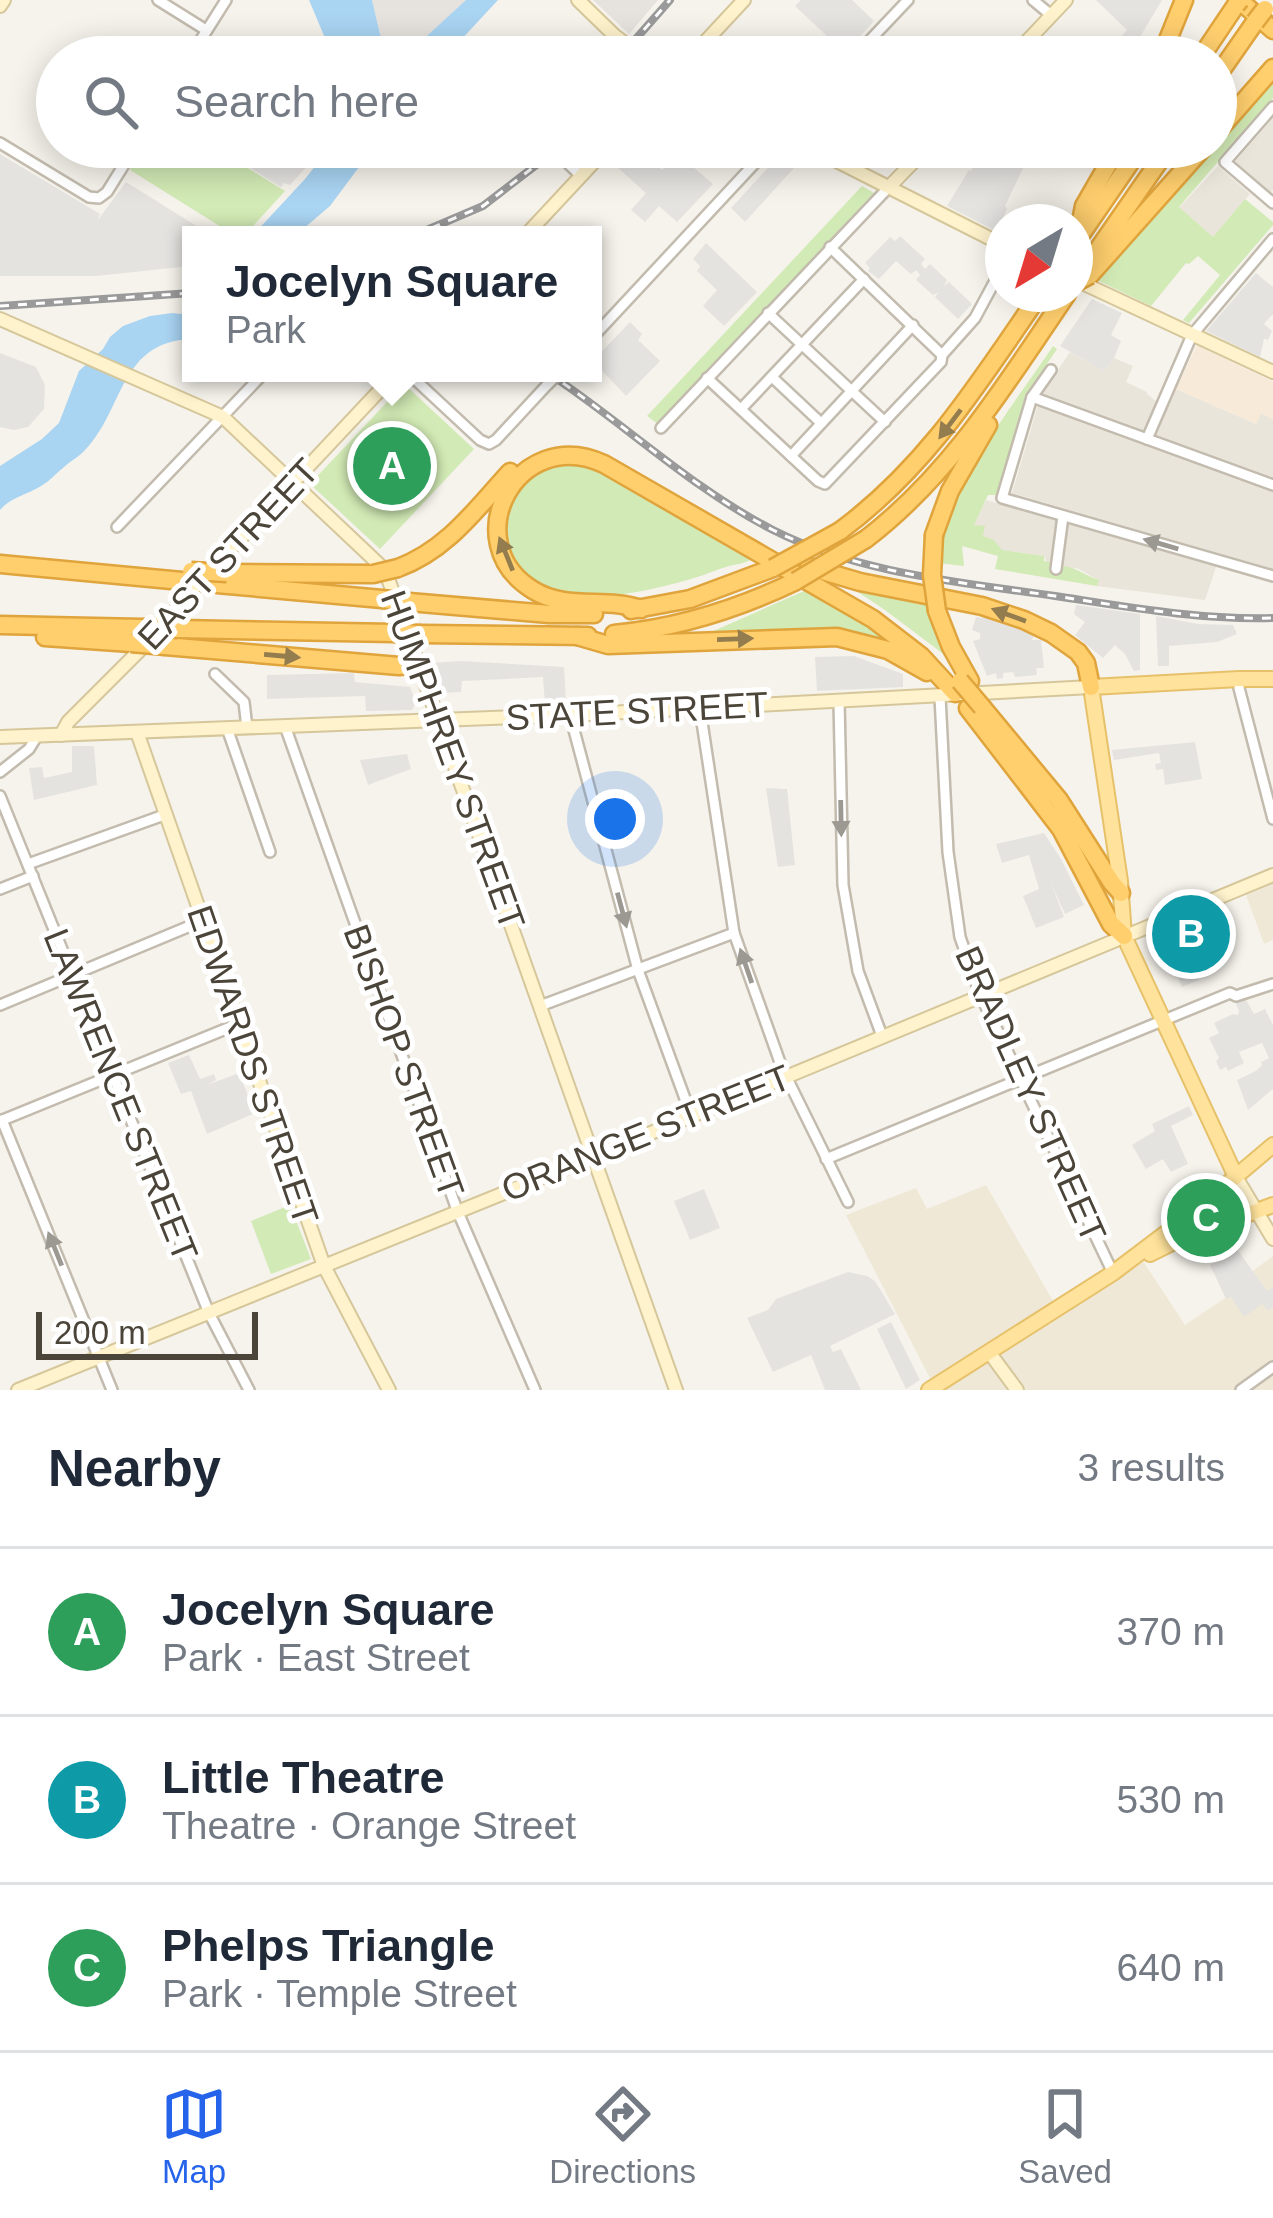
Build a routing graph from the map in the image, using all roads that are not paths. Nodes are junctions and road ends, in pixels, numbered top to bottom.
1 (158, 0) edge
2 (226, 0) edge
3 (578, 0) edge
4 (744, 0) edge
5 (1033, 0) edge
6 (1066, 0) edge
7 (1184, 0) edge
8 (905, 3) edge
9 (1256, 10) edge
10 (1051, 15) junction
11 (206, 31) junction
12 (203, 36) edge
13 (615, 36) edge
14 (711, 36) edge
15 (874, 36) edge
16 (1032, 36) edge
17 (1169, 36) edge
18 (1226, 36) edge
19 (1236, 36) edge
20 (1273, 68) edge
21 (1273, 107) edge
22 (1237, 109) edge
23 (0, 143) edge
24 (1237, 148) edge
25 (36, 165) edge
26 (41, 168) edge
27 (121, 168) edge
28 (573, 168) edge
29 (588, 168) edge
30 (750, 168) edge
31 (849, 168) edge
32 (908, 168) edge
33 (1106, 168) edge
34 (1126, 168) edge
35 (1154, 168) edge
36 (1184, 168) edge
37 (1232, 168) edge
38 (581, 176) junction
39 (889, 188) junction
40 (1272, 202) edge
41 (1085, 204) edge
42 (1093, 216) edge
43 (534, 226) edge
44 (985, 236) edge
45 (1273, 239) edge
46 (830, 248) junction
47 (1093, 257) edge
48 (1093, 263) edge
49 (864, 279) junction
50 (1093, 285) edge
51 (985, 299) edge
52 (1027, 312) edge
53 (1055, 312) edge
54 (768, 314) junction
55 (0, 319) edge
56 (913, 325) junction
57 (602, 327) edge
58 (1192, 335) junction
59 (802, 345) junction
60 (943, 355) junction
61 (1051, 370) dead end
62 (1273, 372) edge
63 (772, 377) junction
64 (707, 378) junction
65 (256, 382) edge
66 (388, 382) edge
67 (418, 382) edge
68 (551, 382) edge
69 (1004, 386) junction
70 (852, 390) junction
71 (1032, 397) junction
72 (741, 410) junction
73 (223, 417) junction
74 (885, 422) junction
75 (821, 423) junction
76 (661, 428) dead end
77 (1147, 439) junction
78 (791, 456) junction
79 (294, 482) junction
80 (1273, 485) edge
81 (1063, 516) junction
82 (118, 527) dead end
83 (0, 553) edge
84 (0, 564) edge
85 (1056, 569) dead end
86 (63, 570) junction
87 (796, 572) junction
88 (1273, 576) edge
89 (222, 579) junction
90 (641, 609) junction
91 (2, 625) edge
92 (136, 636) junction
93 (578, 636) junction
94 (420, 664) junction
95 (215, 674) dead end
96 (1239, 679) junction
97 (1273, 680) edge
98 (952, 686) junction
99 (1090, 687) junction
100 (839, 701) junction
101 (700, 709) junction
102 (983, 710) junction
103 (570, 716) junction
104 (440, 720) junction
105 (285, 726) junction
106 (227, 728) junction
107 (247, 728) junction
108 (136, 732) junction
109 (61, 735) junction
110 (37, 736) junction
111 (0, 737) edge
112 (0, 772) edge
113 (0, 796) edge
114 (164, 814) junction
115 (1273, 819) edge
116 (270, 852) dead end
117 (28, 864) junction
118 (1273, 875) edge
119 (33, 876) junction
120 (0, 889) edge
121 (1121, 893) junction
122 (202, 921) junction
123 (734, 933) junction
124 (1124, 936) junction
125 (638, 970) junction
126 (74, 975) junction
127 (1273, 984) edge
128 (980, 994) junction
129 (0, 1005) edge
130 (540, 1006) junction
131 (1163, 1022) junction
132 (238, 1024) junction
133 (883, 1036) junction
134 (114, 1075) junction
135 (786, 1076) junction
136 (1020, 1081) junction
137 (691, 1115) junction
138 (1, 1120) edge
139 (1273, 1145) edge
140 (593, 1157) junction
141 (826, 1159) junction
142 (1236, 1177) junction
143 (848, 1202) dead end
144 (1273, 1205) edge
145 (457, 1210) junction
146 (1255, 1211) junction
147 (1273, 1239) edge
148 (324, 1266) junction
149 (1113, 1273) junction
150 (209, 1312) junction
151 (989, 1352) junction
152 (99, 1358) junction
153 (1273, 1367) edge
154 (18, 1390) edge
155 (112, 1390) edge
156 (249, 1390) edge
157 (389, 1390) edge
158 (536, 1390) edge
159 (676, 1390) edge
160 (929, 1390) edge
161 (1017, 1390) edge
162 (1241, 1390) edge

1 - 11 street
2 - 11 street
3 - 13 main road
4 - 14 main road
5 - 10 street
6 - 10 main road
7 - 17 highway
8 - 15 street
9 - 18 highway
9 - 19 highway
10 - 16 main road
11 - 12 street
20 - 22 highway
21 - 24 street
23 - 25 street
26 - 27 street
28 - 38 street
29 - 38 main road
30 - 57 street
31 - 39 main road
32 - 39 main road
33 - 41 highway
34 - 42 highway
35 - 47 highway
36 - 48 highway
37 - 40 street
38 - 43 main road
39 - 44 main road
39 - 46 street
45 - 58 street
46 - 49 street
46 - 54 street
49 - 56 street
49 - 59 street
50 - 58 main road
51 - 60 street
52 -> 90 highway, bridge
53 - 69 highway
54 - 59 street
54 - 64 street
55 - 73 main road, HUMPHREY STREET
56 - 60 street
56 - 70 street
58 - 62 main road
58 - 77 street
59 - 63 street
59 - 70 street
60 - 74 street
61 - 71 street
63 - 72 street
63 - 75 street
64 - 72 street
64 - 76 street
65 - 73 street
66 - 79 main road, EAST STREET
67 - 68 street, bridge
69 - 87 highway, bridge
69 - 98 highway, bridge
70 - 74 street
70 - 75 street
71 - 77 street
71 - 81 street
72 - 78 street
73 - 79 main road, HUMPHREY STREET
73 - 82 street
74 - 78 street
75 - 78 street
77 - 80 street
79 - 94 main road, HUMPHREY STREET
79 - 109 main road, EAST STREET
81 - 85 street
88 -> 81 street
83 - 86 highway
84 - 86 highway
86 - 89 highway, bridge
87 - 89 highway, bridge
87 - 93 highway
87 - 98 highway
99 -> 87 highway
89 - 90 highway, bridge
90 -> 98 highway
91 - 92 highway
92 - 93 highway, bridge
92 -> 94 highway, bridge
93 -> 98 highway
94 - 104 main road, HUMPHREY STREET
95 - 107 street
96 - 97 main road, STATE STREET
96 - 99 main road, STATE STREET
96 - 115 street
98 - 99 main road, STATE STREET
98 - 100 main road, STATE STREET
98 - 102 highway, bridge
98 - 128 street, BRADLEY STREET
99 - 121 main road
100 - 101 main road, STATE STREET
100 -> 133 street
101 - 103 main road, STATE STREET
101 - 123 street
102 - 121 highway
102 - 124 highway
103 - 104 main road, STATE STREET
103 -> 125 street
104 - 105 main road, STATE STREET
104 - 130 main road, HUMPHREY STREET
105 - 107 main road, STATE STREET
105 - 145 street, BISHOP STREET
106 - 107 main road, STATE STREET
106 - 108 main road, STATE STREET
106 - 116 street
108 - 109 main road, STATE STREET
108 - 114 main road, EDWARDS STREET
109 - 110 main road, STATE STREET
110 - 111 main road, STATE STREET
110 - 112 street
113 - 117 street, LAWRENCE STREET
114 - 117 street
114 - 122 main road, EDWARDS STREET
117 - 119 street, LAWRENCE STREET
118 - 124 main road, ORANGE STREET
119 - 120 street
119 - 126 street, LAWRENCE STREET
121 - 124 main road
122 - 126 street
122 - 132 main road, EDWARDS STREET
123 - 125 street
135 -> 123 street
124 - 128 main road, ORANGE STREET
124 - 131 main road
125 - 130 street
125 - 137 street
126 - 129 street
126 - 134 street, LAWRENCE STREET
127 - 131 street
128 - 133 main road, ORANGE STREET
128 - 136 street, BRADLEY STREET
130 - 140 main road, HUMPHREY STREET
131 - 136 street
131 - 142 main road
132 - 134 street
132 - 148 main road, EDWARDS STREET
133 - 135 main road, ORANGE STREET
134 - 138 street
134 - 150 street, LAWRENCE STREET
135 - 137 main road, ORANGE STREET
135 - 141 street
136 - 141 street
136 - 149 street, BRADLEY STREET
137 - 140 main road, ORANGE STREET
152 -> 138 street
139 - 142 main road
140 - 145 main road, ORANGE STREET
140 - 159 main road, HUMPHREY STREET
141 - 143 street
142 - 146 main road
142 - 149 main road
144 - 146 main road
145 - 148 main road, ORANGE STREET
145 - 158 street, BISHOP STREET
146 - 147 main road
146 - 149 main road
148 - 150 main road, ORANGE STREET
148 - 157 main road, EDWARDS STREET
149 - 151 main road
150 - 152 main road, ORANGE STREET
150 - 156 street, LAWRENCE STREET
151 - 160 main road
151 - 161 main road
152 - 154 main road, ORANGE STREET
152 - 155 street
153 - 162 street

